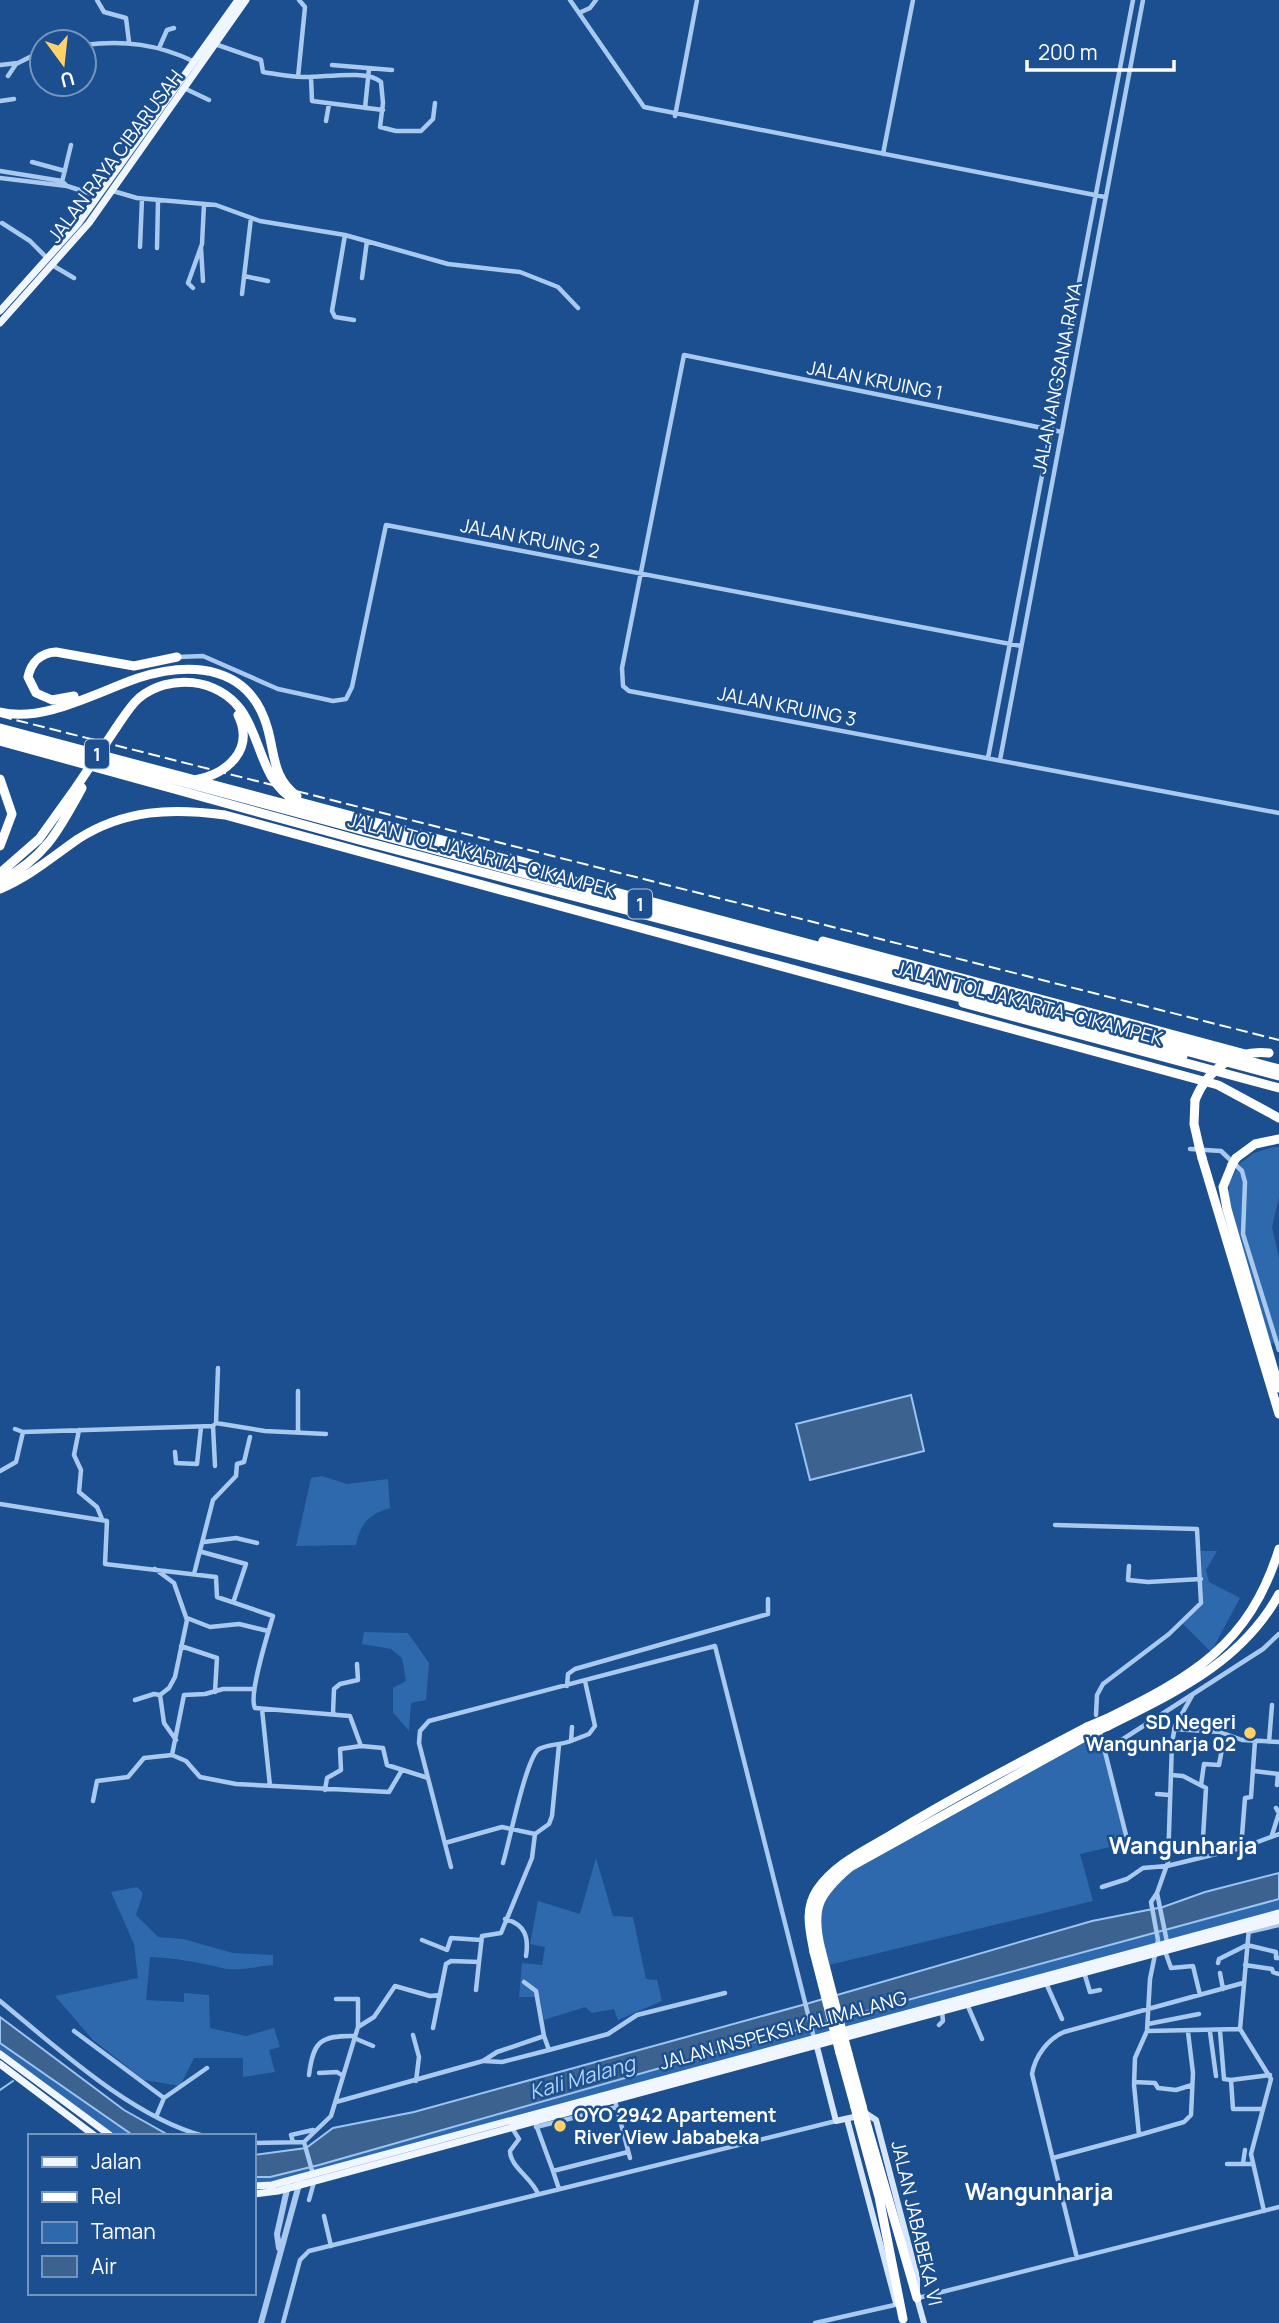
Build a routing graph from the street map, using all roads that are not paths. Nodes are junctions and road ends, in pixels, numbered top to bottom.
1 (97, 0) edge
2 (238, 0) edge
3 (246, 0) edge
4 (299, 0) edge
5 (570, 0) edge
6 (596, 0) edge
7 (697, 0) edge
8 (913, 0) edge
9 (1133, 0) edge
10 (1143, 0) edge
11 (579, 13) junction
12 (174, 29) dead end
13 (129, 41) junction
14 (98, 44) edge
15 (215, 44) junction
16 (159, 48) junction
17 (28, 58) edge
18 (196, 62) junction
19 (19, 63) junction
20 (0, 65) edge
21 (332, 65) dead end
22 (369, 69) junction
23 (392, 70) dead end
24 (8, 76) dead end
25 (298, 77) junction
26 (311, 77) junction
27 (367, 77) junction
28 (186, 89) junction
29 (14, 99) dead end
30 (209, 100) dead end
31 (0, 101) edge
32 (435, 103) dead end
33 (328, 104) junction
34 (365, 108) junction
35 (383, 110) junction
36 (675, 116) junction
37 (326, 121) dead end
38 (71, 145) dead end
39 (883, 153) junction
40 (32, 162) dead end
41 (65, 171) junction
42 (0, 172) edge
43 (0, 178) edge
44 (63, 184) junction
45 (113, 191) junction
46 (1096, 195) junction
47 (99, 196) junction
48 (1106, 197) junction
49 (142, 199) junction
50 (158, 201) junction
51 (204, 204) junction
52 (251, 218) junction
53 (2, 223) dead end
54 (345, 235) junction
55 (366, 240) junction
56 (140, 247) dead end
57 (201, 247) junction
58 (157, 248) dead end
59 (50, 262) junction
60 (244, 276) junction
61 (74, 278) dead end
62 (362, 278) dead end
63 (203, 281) dead end
64 (268, 281) dead end
65 (193, 288) dead end
66 (242, 294) dead end
67 (578, 307) dead end
68 (0, 311) edge
69 (354, 320) dead end
70 (0, 323) edge
71 (684, 355) joint
72 (1051, 429) junction
73 (1062, 432) junction
74 (640, 573) junction
75 (1010, 644) junction
76 (1021, 646) junction
77 (177, 657) joint
78 (97, 692) junction
79 (0, 712) edge
80 (117, 729) junction
81 (0, 730) edge
82 (0, 742) edge
83 (988, 758) junction
84 (1000, 760) junction
85 (0, 779) edge
86 (193, 780) junction
87 (79, 787) junction
88 (313, 806) junction
89 (1279, 813) edge
90 (0, 846) edge
91 (0, 873) edge
92 (0, 881) edge
93 (0, 889) edge
94 (1274, 1054) edge
95 (1279, 1063) edge
96 (1279, 1069) edge
97 (1279, 1076) edge
98 (1279, 1082) edge
99 (1279, 1088) edge
100 (1279, 1118) edge
101 (1279, 1139) edge
102 (1195, 1148) junction
103 (1279, 1350) edge
104 (218, 1368) dead end
105 (1279, 1388) edge
106 (298, 1391) dead end
107 (1279, 1413) edge
108 (215, 1425) junction
109 (201, 1427) junction
110 (15, 1429) dead end
111 (79, 1430) junction
112 (298, 1431) junction
113 (23, 1432) junction
114 (326, 1434) dead end
115 (250, 1437) dead end
116 (175, 1451) dead end
117 (215, 1466) dead end
118 (0, 1471) edge
119 (0, 1504) edge
120 (102, 1519) junction
121 (1055, 1525) dead end
122 (204, 1542) junction
123 (257, 1542) dead end
124 (1279, 1549) edge
125 (202, 1552) junction
126 (1129, 1566) dead end
127 (155, 1569) junction
128 (194, 1574) junction
129 (1201, 1578) junction
130 (1279, 1594) edge
131 (768, 1599) dead end
132 (234, 1601) junction
133 (187, 1618) junction
134 (268, 1631) junction
135 (1279, 1634) edge
136 (181, 1646) junction
137 (357, 1664) dead end
138 (585, 1681) junction
139 (567, 1686) junction
140 (254, 1689) junction
141 (215, 1692) junction
142 (1193, 1694) junction
143 (160, 1695) junction
144 (135, 1700) dead end
145 (1175, 1705) junction
146 (1272, 1705) dead end
147 (262, 1709) junction
148 (1183, 1711) junction
149 (333, 1713) junction
150 (1098, 1725) junction
151 (572, 1727) dead end
152 (1174, 1729) junction
153 (177, 1741) junction
154 (571, 1741) junction
155 (1255, 1741) junction
156 (1269, 1742) junction
157 (1279, 1742) edge
158 (559, 1745) junction
159 (361, 1746) junction
160 (1222, 1749) dead end
161 (1106, 1750) junction
162 (172, 1755) junction
163 (402, 1770) junction
164 (1254, 1772) junction
165 (1278, 1774) edge
166 (1171, 1775) junction
167 (428, 1778) junction
168 (1201, 1785) junction
169 (1277, 1785) dead end
170 (270, 1786) junction
171 (325, 1790) junction
172 (1157, 1794) dead end
173 (1168, 1795) junction
174 (93, 1801) dead end
175 (1276, 1808) dead end
176 (514, 1828) junction
177 (1279, 1833) edge
178 (535, 1834) junction
179 (1126, 1835) dead end
180 (1272, 1835) junction
181 (1203, 1838) dead end
182 (445, 1843) junction
183 (1241, 1848) junction
184 (503, 1863) dead end
185 (1167, 1866) junction
186 (451, 1867) dead end
187 (1102, 1887) dead end
188 (1154, 1905) junction
189 (1279, 1913) edge
190 (505, 1919) junction
191 (1279, 1922) edge
192 (1249, 1930) junction
193 (481, 1940) junction
194 (422, 1941) dead end
195 (1166, 1943) junction
196 (1247, 1945) junction
197 (1157, 1946) junction
198 (526, 1956) dead end
199 (1279, 1958) edge
200 (479, 1962) junction
201 (1211, 1962) dead end
202 (1245, 1965) junction
203 (1083, 1969) junction
204 (1220, 1973) dead end
205 (1279, 1974) edge
206 (524, 1982) dead end
207 (1046, 1983) junction
208 (1243, 1983) junction
209 (1223, 1989) junction
210 (476, 1990) dead end
211 (1100, 1990) dead end
212 (724, 1993) dead end
213 (440, 1995) junction
214 (1200, 1995) junction
215 (336, 1999) dead end
216 (0, 2001) edge
217 (966, 2001) junction
218 (942, 2007) junction
219 (1150, 2008) junction
220 (1199, 2014) dead end
221 (1062, 2019) dead end
222 (1148, 2024) junction
223 (939, 2025) dead end
224 (358, 2027) junction
225 (433, 2028) dead end
226 (1240, 2029) junction
227 (74, 2031) dead end
228 (1147, 2031) junction
229 (1220, 2031) junction
230 (1188, 2032) junction
231 (1210, 2032) junction
232 (413, 2035) dead end
233 (544, 2036) junction
234 (355, 2037) junction
235 (815, 2039) junction
236 (982, 2039) dead end
237 (373, 2046) dead end
238 (549, 2050) junction
239 (0, 2054) edge
240 (483, 2061) junction
241 (0, 2064) edge
242 (207, 2067) dead end
243 (319, 2073) dead end
244 (309, 2075) dead end
245 (1270, 2075) junction
246 (343, 2076) junction
247 (1216, 2076) dead end
248 (1231, 2080) junction
249 (416, 2081) junction
250 (1134, 2082) junction
251 (1192, 2085) junction
252 (164, 2098) junction
253 (336, 2102) junction
254 (616, 2104) junction
255 (1262, 2109) junction
256 (156, 2117) junction
257 (847, 2119) junction
258 (836, 2121) junction
259 (863, 2123) junction
260 (536, 2125) junction
261 (512, 2128) junction
262 (314, 2130) junction
263 (91, 2134) edge
264 (108, 2134) edge
265 (199, 2134) edge
266 (1139, 2135) junction
267 (293, 2142) junction
268 (256, 2143) edge
269 (305, 2144) junction
270 (1245, 2150) dead end
271 (1053, 2158) junction
272 (1243, 2163) junction
273 (1227, 2164) dead end
274 (1252, 2164) junction
275 (553, 2171) junction
276 (314, 2178) junction
277 (300, 2182) junction
278 (288, 2185) junction
279 (256, 2186) edge
280 (277, 2188) junction
281 (559, 2189) junction
282 (256, 2193) edge
283 (538, 2194) junction
284 (309, 2200) dead end
285 (1279, 2207) edge
286 (1264, 2211) junction
287 (324, 2216) dead end
288 (331, 2246) junction
289 (279, 2248) junction
290 (1077, 2258) junction
291 (917, 2298) junction
292 (898, 2304) junction
293 (903, 2321) edge
294 (261, 2323) edge
295 (283, 2323) edge
296 (815, 2323) edge
297 (924, 2323) edge

1 - 13 street
2 - 18 main road, JALAN RAYA CIBARUSAH
3 - 15 main road, JALAN RAYA CIBARUSAH
4 - 25 street
5 - 11 street
6 - 11 street
7 - 36 street
8 - 39 street
9 - 46 street, JALAN ANGSANA RAYA
10 - 48 street, JALAN ANGSANA RAYA
11 - 36 street
12 - 16 street
13 - 14 street
13 - 16 street
15 - 25 street
15 - 28 main road, JALAN RAYA CIBARUSAH
16 - 18 street
17 - 19 street
18 - 47 main road, JALAN RAYA CIBARUSAH
19 - 20 street
19 - 24 street
21 - 22 street
22 - 23 street
22 - 27 street
25 - 26 street
26 - 27 street
26 - 33 street
27 - 34 street
27 - 35 street
28 - 30 street
28 - 45 main road, JALAN RAYA CIBARUSAH
29 - 31 street
32 - 35 street
33 - 34 street
33 - 37 street
34 - 35 street
36 - 39 street
38 - 41 street
39 - 46 street
40 - 41 street
41 - 44 street
42 - 44 street
43 - 44 street
44 - 47 street
45 - 49 street
45 - 59 main road, JALAN RAYA CIBARUSAH
46 - 48 street
46 - 72 street, JALAN ANGSANA RAYA
47 - 59 main road, JALAN RAYA CIBARUSAH
48 - 73 street, JALAN ANGSANA RAYA
49 - 50 street
49 - 56 street
50 - 51 street
50 - 58 street
51 - 52 street
51 - 57 street
52 - 54 street
52 - 60 street
53 - 59 street
54 - 55 street
54 - 69 street
55 - 62 street
55 - 67 street
57 - 63 street
57 - 65 street
59 - 61 street
59 - 68 main road, JALAN RAYA CIBARUSAH
59 - 70 main road, JALAN RAYA CIBARUSAH
60 - 64 street
60 - 66 street
71 - 72 street, JALAN KRUING 1
71 - 74 street, JALAN KRUING 3
72 - 73 street, JALAN KRUING 1
72 - 75 street, JALAN ANGSANA RAYA
73 - 76 street, JALAN ANGSANA RAYA
74 - 75 street, JALAN KRUING 2
74 - 77 street, JALAN KRUING 2
74 - 83 street, JALAN KRUING 3
75 - 76 street, JALAN KRUING 2
75 - 83 street, JALAN ANGSANA RAYA
76 - 84 street, JALAN ANGSANA RAYA
77 - 78 highway
78 - 79 highway
78 - 88 highway
80 - 86 highway
80 - 87 highway, bridge
80 - 88 highway
81 - 86 highway, JALAN TOL JAKARTA–CIKAMPEK / 1
81 - 97 highway, 1, bridge
82 - 98 highway, 1, bridge
82 - 99 highway, JALAN TOL JAKARTA–CIKAMPEK / 1
83 - 84 street, JALAN KRUING 3
84 - 89 street, JALAN KRUING 3
85 - 90 highway
86 - 96 highway, JALAN TOL JAKARTA–CIKAMPEK / 1
87 - 91 highway
87 - 92 highway
88 - 95 highway
93 - 100 highway
94 - 102 highway, bridge
101 - 105 highway
102 - 103 street
102 - 107 highway, bridge
104 - 108 street
106 - 112 street
108 - 109 street
108 - 112 street
108 - 117 street
109 - 111 street
109 - 116 street
110 - 113 street
111 - 113 street
111 - 120 street
112 - 114 street
113 - 118 street
115 - 122 street
119 - 120 street
120 - 127 street
121 - 129 street
122 - 123 street
122 - 125 street
124 - 150 highway
125 - 128 street
125 - 132 street
126 - 129 street
127 - 128 street
127 - 133 street
128 - 132 street
129 - 150 street
130 - 150 highway
131 - 139 street
132 - 134 street
133 - 134 street
133 - 136 street
134 - 140 street
135 - 142 street
136 - 141 street
136 - 143 street
137 - 149 street
138 - 139 street
138 - 154 street
138 - 235 street
139 - 167 street
140 - 141 street
140 - 147 street
141 - 153 street
142 - 145 street
142 - 148 street
143 - 144 street
143 - 153 street
145 - 148 street
145 - 161 street
146 - 156 street
147 - 149 street
147 - 170 street
148 - 152 street
149 - 159 street
150 - 161 street
150 - 259 highway, bridge
151 - 154 street
152 - 155 street
152 - 166 street
153 - 162 street
154 - 158 street
155 - 156 street
155 - 164 street
156 - 157 street
158 - 176 street
158 - 178 street
159 - 163 street
159 - 171 street
160 - 168 street
161 - 179 street
162 - 170 street
162 - 174 street
163 - 167 street
163 - 171 street
164 - 165 street
164 - 183 street
165 - 169 street
166 - 168 street
166 - 173 street
167 - 182 street
168 - 181 street
170 - 171 street
172 - 173 street
173 - 185 street
175 - 180 street
176 - 178 street
176 - 182 street
176 - 184 street
177 - 180 street
178 - 190 street
180 - 183 street
182 - 186 street
183 - 185 street
185 - 187 street
185 - 188 street
188 - 195 street
188 - 197 street
189 - 195 main road, JALAN INSPEKSI KALIMALANG
190 - 193 street
190 - 198 street
191 - 192 main road, JALAN INSPEKSI KALIMALANG
192 - 195 main road, JALAN INSPEKSI KALIMALANG
192 - 196 street
193 - 194 street
193 - 200 street
195 - 197 main road, JALAN INSPEKSI KALIMALANG
195 - 214 street
196 - 199 street
196 - 201 street
196 - 202 street
197 - 203 main road, JALAN INSPEKSI KALIMALANG
197 - 219 street
200 - 210 street
200 - 213 street
202 - 205 street
202 - 208 street
203 - 207 main road, JALAN INSPEKSI KALIMALANG
203 - 211 street
203 - 217 main road, JALAN INSPEKSI KALIMALANG
204 - 209 street
206 - 233 street
207 - 217 main road, JALAN INSPEKSI KALIMALANG
207 - 221 street
208 - 209 street
208 - 226 street
209 - 214 street
212 - 238 street
213 - 224 street
213 - 225 street
214 - 219 street
215 - 224 street
216 - 256 street
217 - 218 main road, JALAN INSPEKSI KALIMALANG
217 - 236 street
218 - 223 street
218 - 235 main road, JALAN INSPEKSI KALIMALANG
219 - 222 street
219 - 271 street
220 - 222 street
222 - 228 street
224 - 234 street
226 - 229 street
226 - 245 street
227 - 252 street
228 - 230 street
228 - 250 street
229 - 231 street
229 - 248 street
230 - 231 street
230 - 251 street
231 - 247 street
232 - 249 street
233 - 238 street
233 - 240 street
234 - 237 street
234 - 244 street
234 - 246 street
235 - 254 main road, JALAN INSPEKSI KALIMALANG
235 - 258 main road
235 - 276 main road, JALAN INSPEKSI KALIMALANG
238 - 240 street
239 - 264 main road
240 - 249 street
241 - 263 main road
242 - 252 street
243 - 246 street
245 - 248 street
245 - 255 street
246 - 253 street
248 - 255 street
249 - 253 street
250 - 251 street
250 - 266 street
251 - 266 street
252 - 256 street
253 - 262 street
254 - 260 main road, JALAN INSPEKSI KALIMALANG
254 - 275 street
255 - 274 street
256 - 265 street
257 - 258 main road, JALAN JABABEKA VI
257 - 291 main road, JALAN JABABEKA VI
257 - 292 main road, JALAN JABABEKA VI
258 - 281 street
259 - 291 highway
259 - 292 highway
260 - 261 main road, JALAN INSPEKSI KALIMALANG
260 - 275 street
261 - 276 main road, JALAN INSPEKSI KALIMALANG
261 - 283 street
262 - 267 street
262 - 269 street
266 - 271 street
267 - 268 street
267 - 269 street
269 - 276 street
270 - 272 street
271 - 290 street
272 - 273 street
272 - 274 street
274 - 286 street
275 - 281 street
276 - 277 main road, JALAN INSPEKSI KALIMALANG
276 - 284 street
277 - 278 main road, JALAN INSPEKSI KALIMALANG
277 - 289 street
278 - 280 main road, JALAN INSPEKSI KALIMALANG
278 - 289 street
279 - 280 main road, JALAN INSPEKSI KALIMALANG
280 - 282 main road, JALAN INSPEKSI KALIMALANG
281 - 283 street
283 - 288 street
285 - 286 street
286 - 290 street
287 - 288 street
288 - 295 street
289 - 294 street
290 - 291 street
291 - 297 main road, JALAN JABABEKA VI
292 - 293 highway
292 - 296 street

